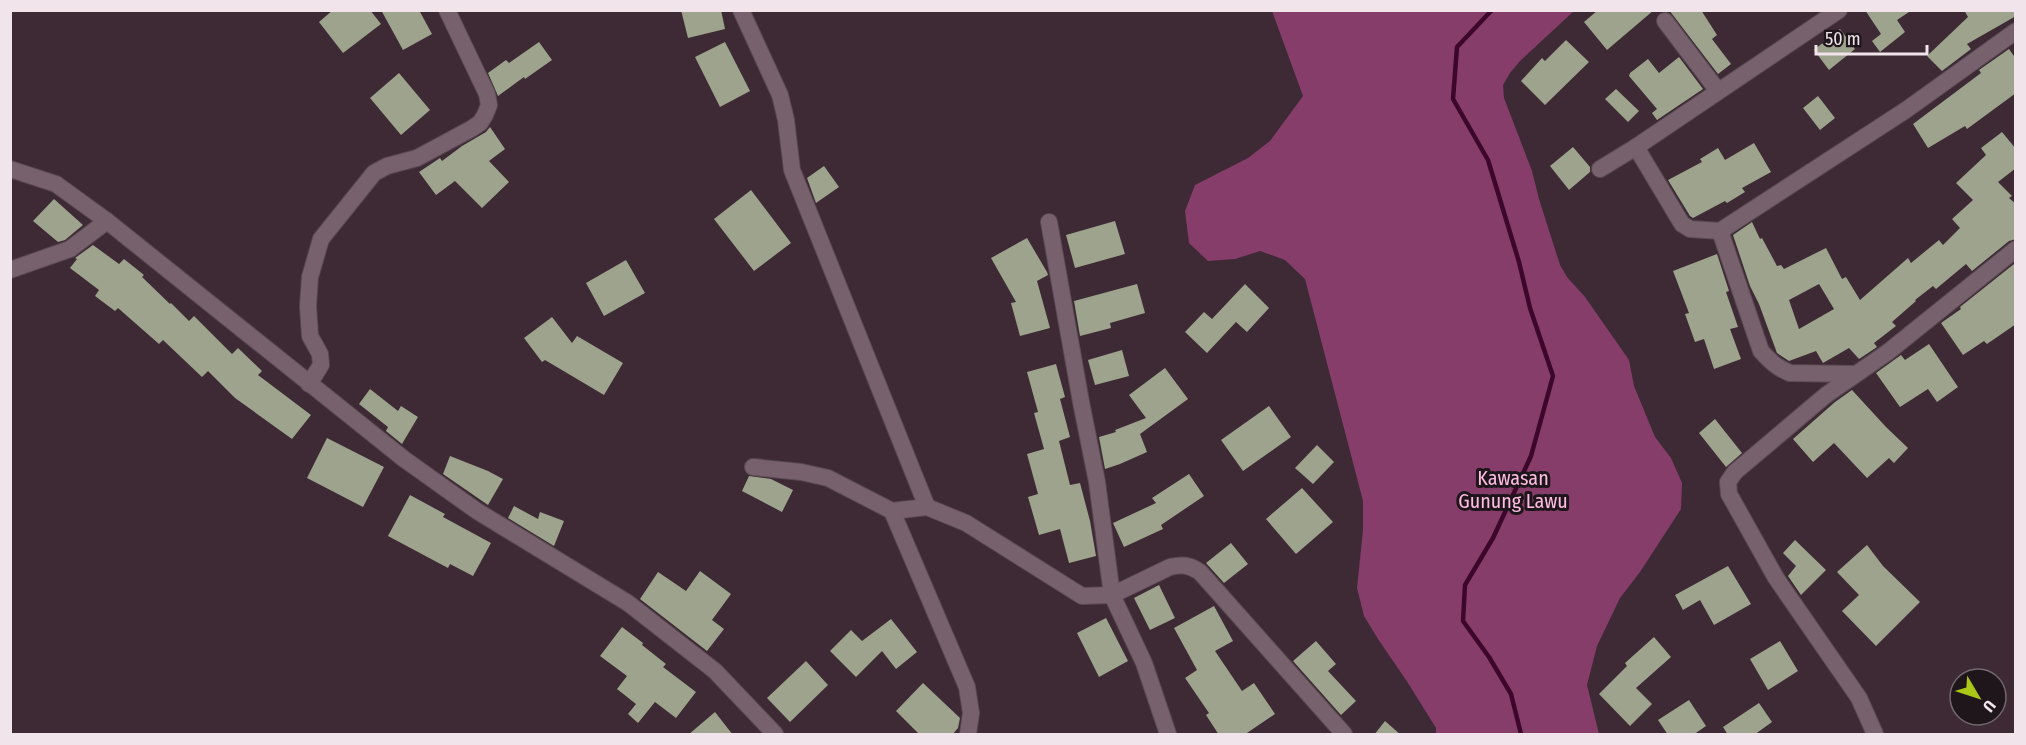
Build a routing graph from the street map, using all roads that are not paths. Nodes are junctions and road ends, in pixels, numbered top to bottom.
1 (447, 10) edge
2 (741, 10) edge
3 (1839, 10) edge
4 (1665, 21) dead end
5 (2016, 31) edge
6 (1718, 91) junction
7 (1636, 147) junction
8 (10, 169) edge
9 (1600, 169) dead end
10 (107, 221) junction
11 (1049, 222) dead end
12 (1720, 231) junction
13 (2016, 249) edge
14 (10, 270) edge
15 (1854, 374) junction
16 (309, 384) junction
17 (753, 466) dead end
18 (927, 507) junction
19 (892, 511) junction
20 (1112, 596) junction
21 (775, 735) edge
22 (968, 735) edge
23 (1168, 735) edge
24 (1344, 735) edge
25 (1875, 735) edge

1 - 16 street
2 - 18 street
3 - 6 street
4 - 6 street
5 - 12 street
6 - 7 street
7 - 9 street
7 - 12 street
8 - 10 street
10 - 14 street
10 - 16 street
11 - 20 street
12 - 15 street
13 - 15 street
15 - 25 street
16 - 21 street
17 - 19 street
18 - 19 street
18 - 20 street
19 - 22 street
20 - 23 street
20 - 24 street

